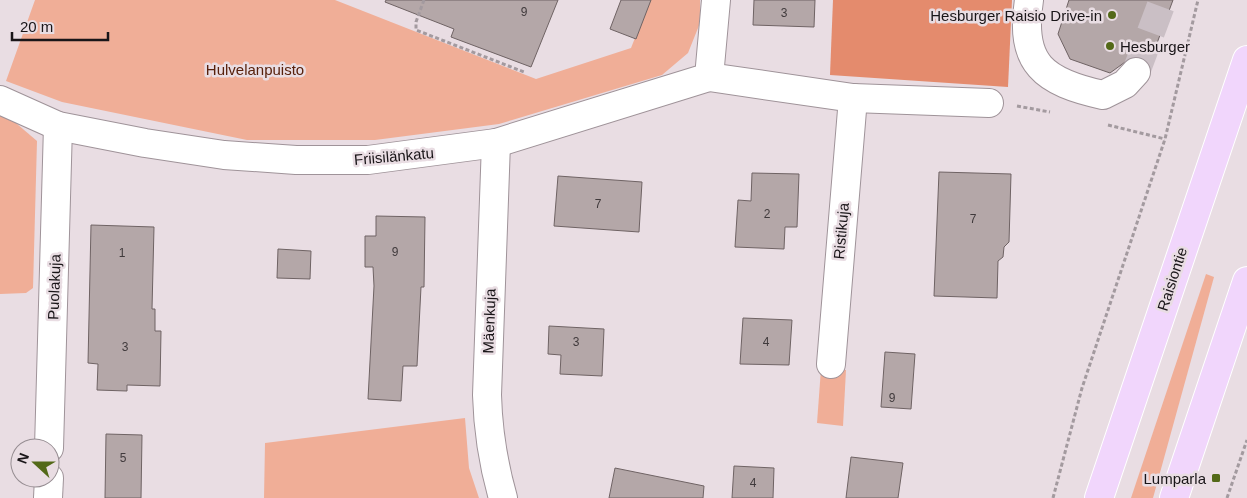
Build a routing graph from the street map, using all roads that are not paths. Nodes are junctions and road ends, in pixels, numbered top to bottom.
1 (716, 0) edge
2 (1029, 0) edge
3 (1247, 60) edge
4 (1136, 72) tunnel mouth
5 (709, 77) junction
6 (853, 98) junction
7 (0, 100) edge
8 (989, 103) dead end
9 (58, 126) junction
10 (496, 143) junction
11 (1247, 281) edge
12 (831, 364) dead end
13 (49, 438) edge
14 (503, 498) edge
15 (1099, 498) edge
16 (1174, 498) edge

1 - 5 street
2 - 4 street
3 - 15 main road, Raisiontie
5 - 6 street
5 - 10 street, Friisilänkatu
6 - 8 street
6 - 12 street, Ristikuja
7 - 9 street, Friisilänkatu
9 - 10 street, Friisilänkatu
9 - 13 street, Puolakuja
10 - 14 street, Mäenkuja
11 - 16 main road

